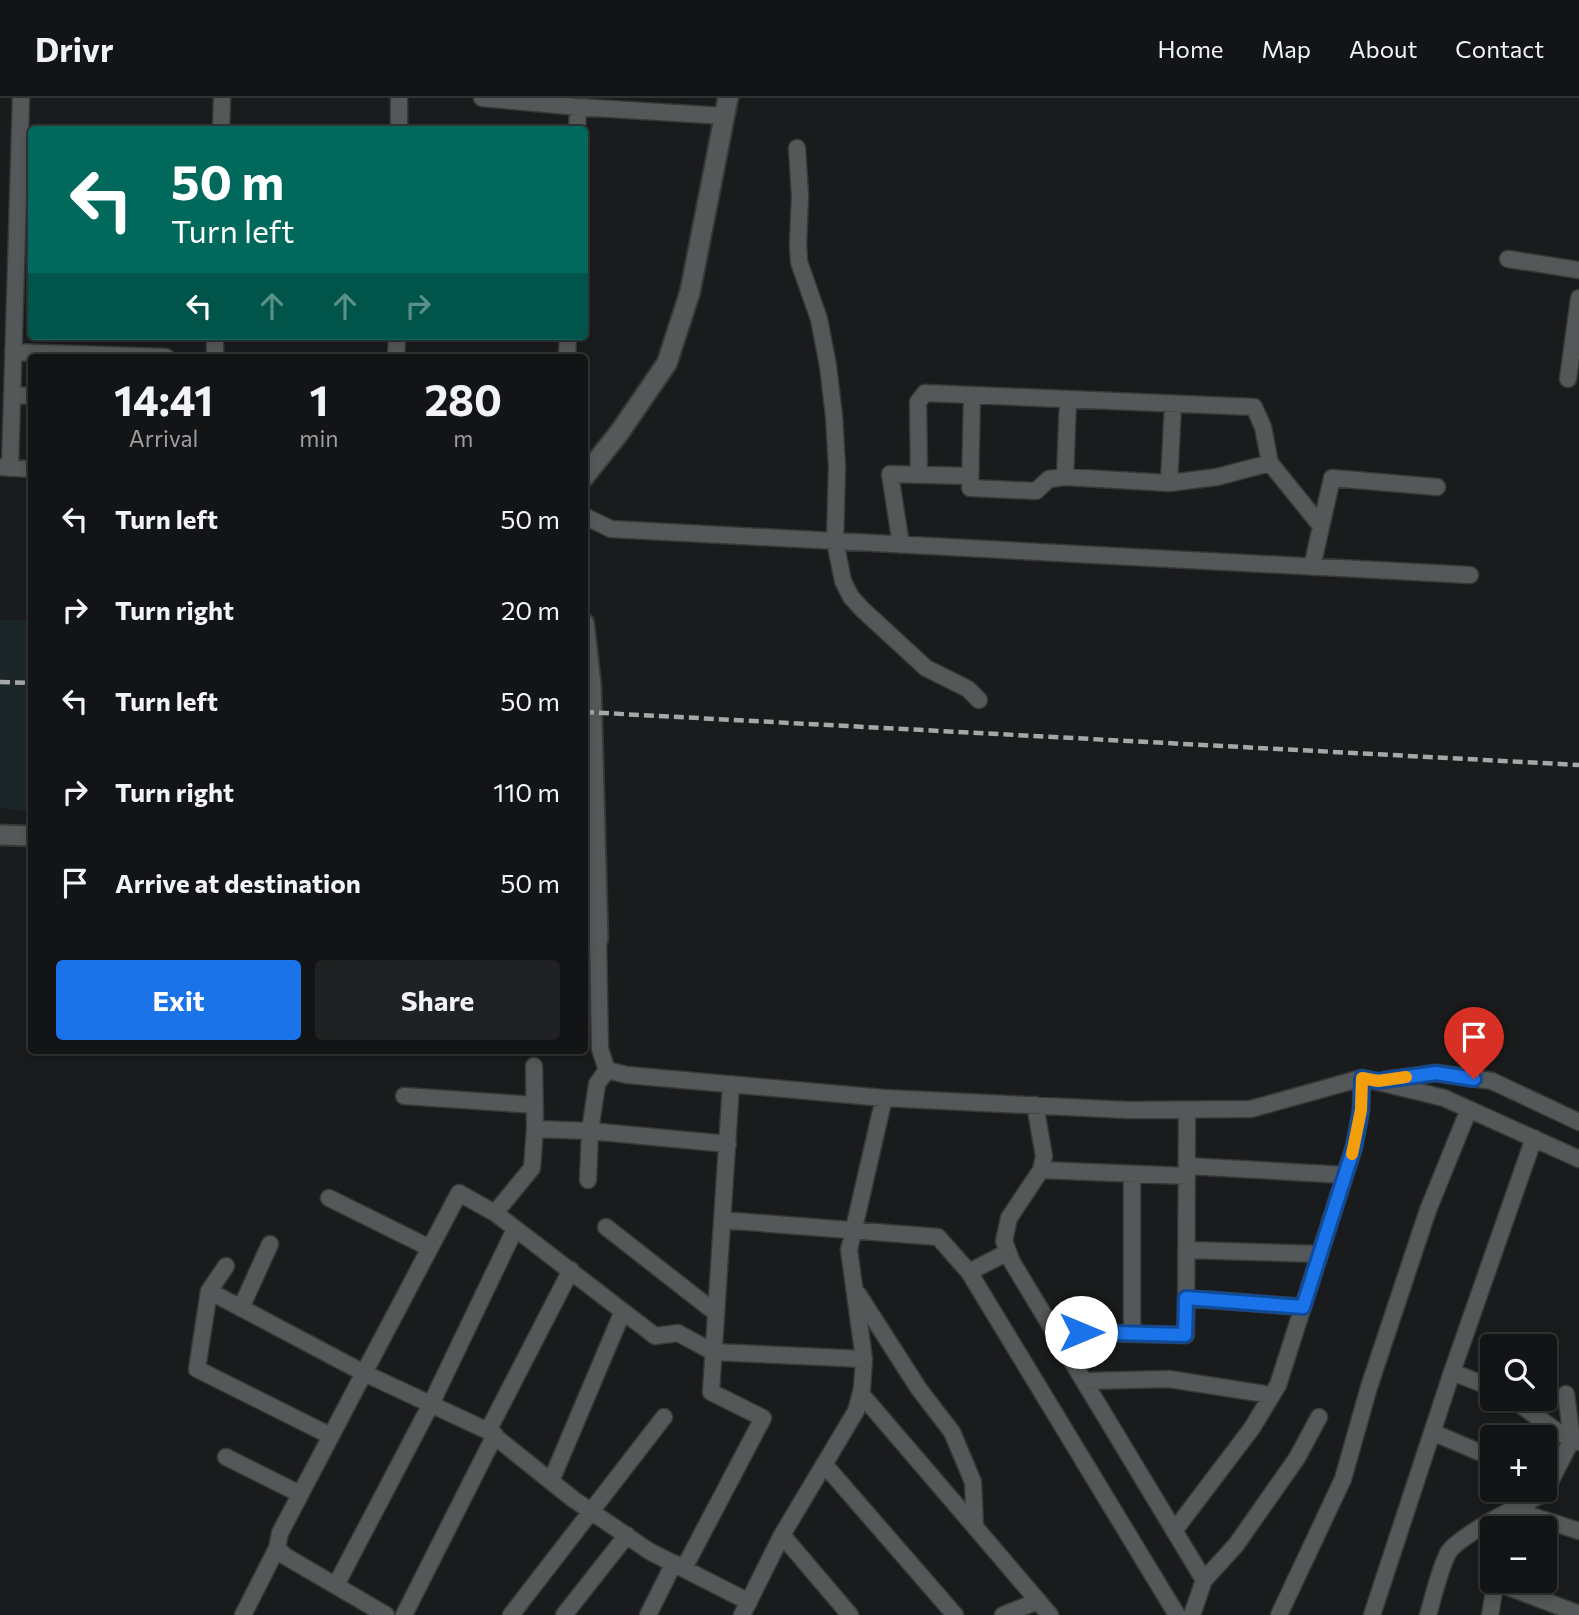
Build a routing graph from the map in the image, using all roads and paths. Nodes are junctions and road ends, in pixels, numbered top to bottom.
1 (21, 98) edge
2 (222, 98) edge
3 (399, 98) edge
4 (482, 98) edge
5 (578, 107) junction
6 (726, 107) edge
7 (221, 126) edge
8 (399, 126) edge
9 (577, 126) edge
10 (797, 148) dead end
11 (25, 198) edge
12 (1508, 259) dead end
13 (1579, 270) edge
14 (24, 275) edge
15 (1579, 298) edge
16 (13, 352) junction
17 (74, 354) edge
18 (1568, 379) dead end
19 (12, 395) junction
20 (972, 395) junction
21 (28, 396) edge
22 (1068, 399) junction
23 (1173, 404) junction
24 (1270, 463) junction
25 (5, 468) edge
26 (28, 470) edge
27 (588, 472) edge
28 (919, 475) junction
29 (970, 475) junction
30 (1065, 477) junction
31 (1169, 483) junction
32 (1437, 487) dead end
33 (588, 518) edge
34 (1321, 526) junction
35 (835, 541) junction
36 (901, 545) junction
37 (1312, 567) junction
38 (1470, 575) dead end
39 (588, 658) edge
40 (979, 700) dead end
41 (0, 835) edge
42 (28, 836) edge
43 (591, 938) edge
44 (534, 1066) dead end
45 (607, 1070) junction
46 (1370, 1079) junction
47 (731, 1084) junction
48 (404, 1096) dead end
49 (884, 1098) junction
50 (535, 1105) junction
51 (1035, 1105) junction
52 (1469, 1109) junction
53 (1187, 1110) junction
54 (1579, 1122) edge
55 (535, 1129) junction
56 (590, 1131) junction
57 (1534, 1138) junction
58 (728, 1144) junction
59 (1579, 1159) edge
60 (1041, 1170) junction
61 (1187, 1171) junction
62 (1132, 1174) junction
63 (1345, 1175) junction
64 (588, 1180) dead end
65 (330, 1198) dead end
66 (495, 1213) junction
67 (722, 1220) junction
68 (606, 1227) dead end
69 (515, 1229) junction
70 (854, 1230) junction
71 (270, 1244) dead end
72 (430, 1248) junction
73 (1186, 1250) junction
74 (1009, 1252) junction
75 (1320, 1254) junction
76 (226, 1266) dead end
77 (570, 1270) junction
78 (969, 1272) junction
79 (854, 1288) junction
80 (209, 1291) junction
81 (1186, 1298) junction
82 (1303, 1307) junction
83 (242, 1308) junction
84 (623, 1311) junction
85 (716, 1313) junction
86 (1055, 1332) junction
87 (1132, 1332) junction
88 (713, 1352) junction
89 (864, 1359) junction
90 (1452, 1372) junction
91 (364, 1373) junction
92 (1084, 1381) junction
93 (1480, 1383) edge
94 (861, 1394) junction
95 (1272, 1395) junction
96 (1566, 1395) dead end
97 (431, 1404) junction
98 (1529, 1411) edge
99 (664, 1417) dead end
100 (1319, 1417) dead end
101 (1432, 1432) junction
102 (491, 1433) junction
103 (331, 1436) junction
104 (1576, 1440) edge
105 (1480, 1452) edge
106 (226, 1457) dead end
107 (824, 1464) junction
108 (1557, 1473) edge
109 (551, 1481) junction
110 (300, 1494) junction
111 (1527, 1502) edge
112 (591, 1511) junction
113 (975, 1527) junction
114 (1174, 1531) junction
115 (1579, 1531) edge
116 (627, 1535) junction
117 (782, 1535) junction
118 (277, 1548) junction
119 (679, 1566) junction
120 (1203, 1580) junction
121 (336, 1585) junction
122 (1493, 1593) edge
123 (1526, 1593) edge
124 (1038, 1601) junction
125 (745, 1608) edge
126 (1579, 1614) edge
127 (243, 1615) edge
128 (386, 1615) edge
129 (404, 1615) edge
130 (510, 1615) edge
131 (564, 1615) edge
132 (648, 1615) edge
133 (850, 1615) edge
134 (955, 1615) edge
135 (1003, 1615) edge
136 (1050, 1615) edge
137 (1177, 1615) edge
138 (1192, 1615) edge
139 (1279, 1615) edge
140 (1372, 1615) edge
141 (1428, 1615) edge
142 (1490, 1615) edge

1 - 11 street
2 - 7 street
3 - 8 street
4 - 5 street
5 - 6 street
5 - 9 street
6 - 27 street
10 - 35 street
11 - 14 street
12 - 13 street
14 - 16 street
15 - 18 street
16 - 17 street
16 - 19 street
19 - 21 street
19 - 25 street
20 - 22 street
20 - 28 street
20 - 29 street
22 - 23 street
22 - 30 street
23 - 24 street
23 - 31 street
24 - 31 street
24 - 34 street
25 - 26 street
28 - 29 street
28 - 36 street
29 - 30 street
30 - 31 street
32 - 34 street
33 - 35 street
34 - 37 street
35 - 36 street
35 - 40 street
36 - 37 street
37 - 38 street
39 - 43 street
41 - 42 street
43 - 45 street
44 - 50 street
45 - 47 street
45 - 56 street
46 - 52 street
46 - 53 street
46 - 54 street
46 - 63 street
47 - 49 street
47 - 58 street
48 - 50 street
49 - 51 street
49 - 70 street
50 - 55 street
51 - 53 street
51 - 60 street
52 - 57 street
52 - 139 street
53 - 61 street
55 - 56 street
55 - 66 street
56 - 58 street
56 - 64 street
57 - 59 street
57 - 90 street
58 - 67 street
60 - 62 street
60 - 74 street
61 - 62 street
61 - 63 street
61 - 73 street
62 - 87 street
63 - 75 street
65 - 72 street
66 - 69 street
66 - 72 street
67 - 70 street
67 - 85 street
68 - 85 street
69 - 77 street
69 - 97 street
70 - 78 street
70 - 79 street
71 - 83 street
72 - 91 street
73 - 75 street
73 - 81 street
74 - 78 street
74 - 86 street
75 - 82 street
76 - 80 street
77 - 84 street
77 - 102 street
78 - 137 street
79 - 89 street
79 - 113 street
80 - 83 street
80 - 103 street
81 - 82 street
81 - 87 street
82 - 95 street
83 - 91 street
84 - 88 street
84 - 109 street
85 - 88 street
86 - 87 street
86 - 92 street
88 - 89 street
88 - 119 street
89 - 94 street
90 - 93 street
90 - 101 street
91 - 97 street
91 - 103 street
92 - 95 street
92 - 114 street
94 - 107 street
94 - 113 street
95 - 114 street
96 - 104 street
97 - 102 street
97 - 121 street
98 - 104 street
99 - 112 street
100 - 120 street
101 - 105 street
101 - 140 street
102 - 109 street
102 - 129 street
103 - 110 street
104 - 108 street
106 - 110 street
107 - 117 street
107 - 134 street
109 - 112 street
110 - 118 street
111 - 115 street
111 - 141 street
112 - 116 street
112 - 130 street
113 - 124 street
114 - 120 street
116 - 119 street
116 - 131 street
117 - 125 street
117 - 133 street
118 - 121 street
118 - 127 street
119 - 125 street
119 - 132 street
120 - 138 street
121 - 128 street
122 - 142 street
123 - 126 street
124 - 135 street
124 - 136 street

